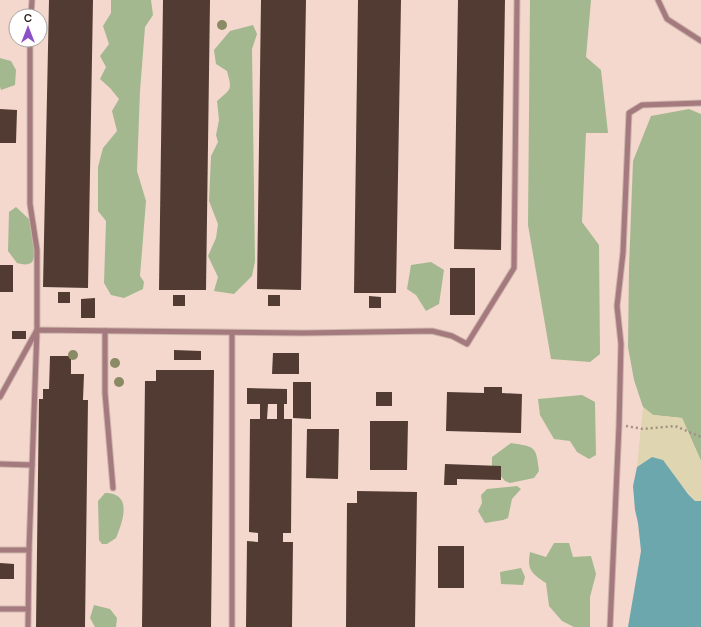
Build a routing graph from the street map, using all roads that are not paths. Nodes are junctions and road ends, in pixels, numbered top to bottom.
1 (517, 0) edge
2 (658, 0) edge
3 (701, 41) edge
4 (30, 48) edge
5 (701, 103) edge
6 (38, 330) junction
7 (105, 331) junction
8 (232, 333) junction
9 (0, 397) edge
10 (0, 464) edge
11 (32, 465) junction
12 (113, 488) dead end
13 (0, 550) edge
14 (29, 550) junction
15 (0, 609) edge
16 (28, 609) junction
17 (28, 627) edge
18 (232, 627) edge
19 (610, 627) edge

1 - 8 lane
2 - 3 lane
4 - 6 lane
5 - 19 lane
6 - 7 lane
6 - 9 lane
6 - 11 lane
7 - 8 lane
7 - 12 lane
8 - 18 lane
10 - 11 lane
11 - 14 lane
13 - 14 lane
14 - 16 lane
15 - 16 lane
16 - 17 lane

